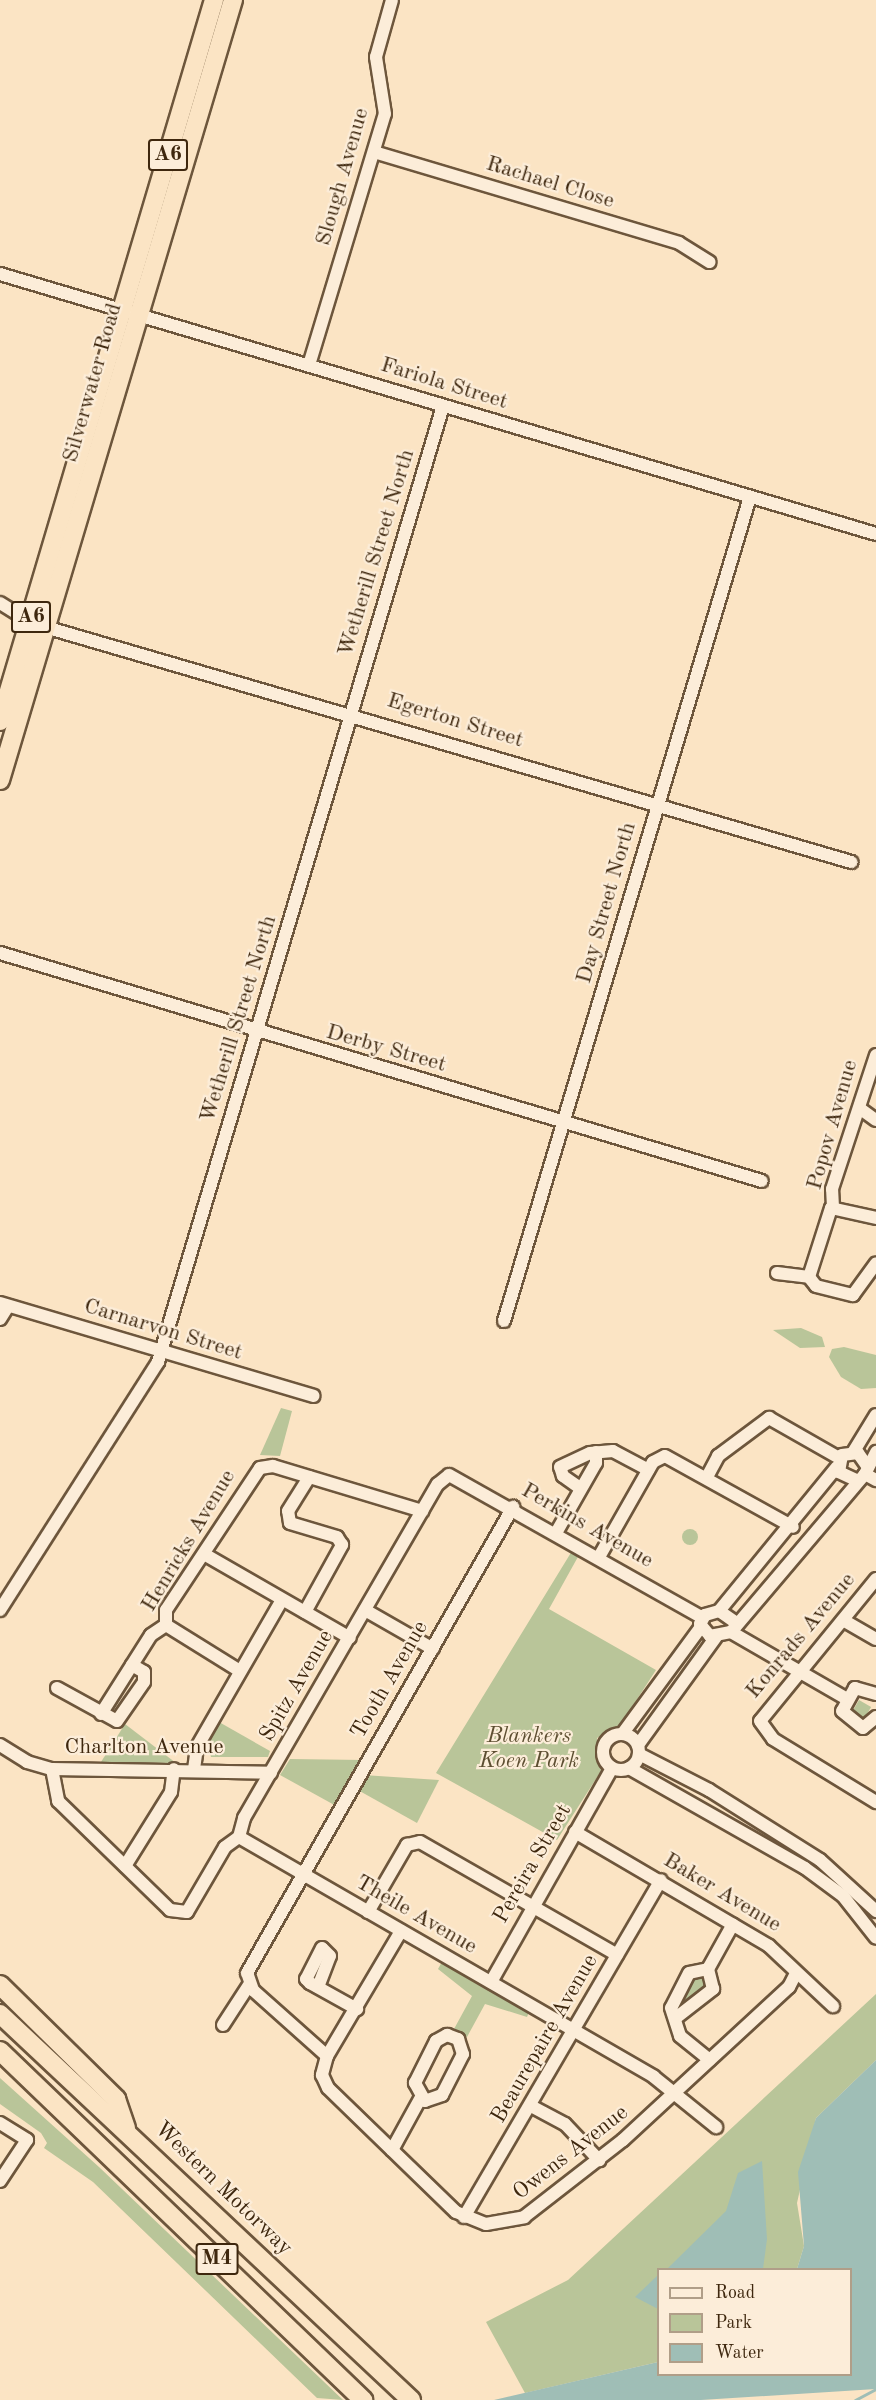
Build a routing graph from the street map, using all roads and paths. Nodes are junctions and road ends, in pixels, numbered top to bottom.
1 (233, 0) edge
2 (392, 0) edge
3 (210, 1) edge
4 (374, 152) junction
5 (710, 262) dead end
6 (0, 274) edge
7 (130, 313) junction
8 (309, 365) junction
9 (443, 406) junction
10 (750, 497) junction
11 (876, 534) edge
12 (0, 603) edge
13 (38, 624) junction
14 (351, 712) junction
15 (0, 721) edge
16 (0, 780) edge
17 (658, 804) junction
18 (851, 862) dead end
19 (0, 953) edge
20 (256, 1032) junction
21 (876, 1055) edge
22 (862, 1110) junction
23 (876, 1120) edge
24 (564, 1123) junction
25 (762, 1181) dead end
26 (832, 1208) junction
27 (876, 1218) edge
28 (876, 1263) edge
29 (777, 1273) dead end
30 (808, 1277) junction
31 (4, 1304) edge
32 (0, 1319) edge
33 (504, 1321) dead end
34 (162, 1352) junction
35 (314, 1396) dead end
36 (876, 1415) edge
37 (854, 1451) junction
38 (596, 1452) junction
39 (876, 1452) edge
40 (838, 1463) junction
41 (648, 1470) junction
42 (449, 1474) joint
43 (866, 1475) edge
44 (309, 1477) junction
45 (707, 1477) junction
46 (580, 1488) junction
47 (513, 1507) junction
48 (422, 1511) junction
49 (793, 1527) junction
50 (556, 1533) junction
51 (204, 1554) junction
52 (599, 1557) junction
53 (876, 1579) edge
54 (282, 1600) junction
55 (0, 1610) edge
56 (366, 1610) junction
57 (719, 1611) junction
58 (305, 1612) junction
59 (843, 1620) junction
60 (702, 1622) junction
61 (166, 1625) junction
62 (733, 1627) junction
63 (716, 1637) junction
64 (350, 1638) junction
65 (876, 1639) edge
66 (432, 1649) junction
67 (132, 1665) junction
68 (796, 1670) junction
69 (240, 1671) junction
70 (57, 1688) dead end
71 (876, 1694) edge
72 (112, 1695) junction
73 (847, 1699) junction
74 (130, 1705) junction
75 (101, 1714) junction
76 (876, 1717) edge
77 (623, 1733) junction
78 (0, 1745) edge
79 (639, 1750) junction
80 (194, 1768) junction
81 (612, 1768) junction
82 (629, 1768) junction
83 (52, 1769) junction
84 (174, 1769) junction
85 (272, 1773) junction
86 (875, 1798) edge
87 (575, 1832) junction
88 (239, 1837) junction
89 (125, 1866) junction
90 (303, 1874) junction
91 (661, 1880) junction
92 (532, 1906) junction
93 (876, 1911) edge
94 (368, 1912) junction
95 (733, 1924) junction
96 (401, 1931) junction
97 (876, 1938) edge
98 (617, 1955) junction
99 (708, 1969) junction
100 (795, 1975) junction
101 (490, 1982) junction
102 (0, 1985) edge
103 (249, 1985) junction
104 (318, 1987) dead end
105 (833, 2006) dead end
106 (357, 2008) junction
107 (0, 2014) edge
108 (677, 2017) junction
109 (223, 2025) dead end
110 (573, 2029) junction
111 (0, 2051) edge
112 (327, 2056) junction
113 (7, 2060) edge
114 (710, 2060) junction
115 (675, 2094) junction
116 (420, 2098) junction
117 (531, 2106) junction
118 (0, 2123) edge
119 (716, 2127) dead end
120 (127, 2130) junction
121 (392, 2150) junction
122 (599, 2160) junction
123 (0, 2181) edge
124 (464, 2217) junction
125 (363, 2400) edge
126 (411, 2400) edge

1 - 7 highway, Silverwater Road / A6
2 - 4 street, Slough Avenue
3 - 7 highway, Silverwater Road / A6
4 - 5 street, Rachael Close
4 - 8 street, Slough Avenue
6 - 7 street, Fariola Street
7 - 8 street, Fariola Street
7 - 13 highway, Silverwater Road / A6
8 - 9 street, Fariola Street
9 - 10 street, Fariola Street
9 - 14 street, Wetherill Street North
10 - 11 street, Fariola Street
10 - 17 street, Day Street North
12 - 13 street, Egerton Street
13 - 14 street, Egerton Street
13 - 15 highway, Silverwater Road / A6
13 - 16 highway, Silverwater Road / A6
14 - 17 street, Egerton Street
14 - 20 street, Wetherill Street North
17 - 18 street, Egerton Street
17 - 24 street, Day Street North
19 - 20 street, Derby Street
20 - 24 street, Derby Street
20 - 34 street, Wetherill Street North
21 - 22 street, Popov Avenue
22 - 23 street
22 - 26 street, Popov Avenue
24 - 25 street, Derby Street
24 - 33 street, Day Street North
26 - 27 street
26 - 30 street, Popov Avenue
28 - 30 street
29 - 30 street
31 - 32 street
31 - 34 street, Carnarvon Street
34 - 35 street, Carnarvon Street
34 - 55 street, Wetherill Street North
36 - 37 street
37 - 40 street
37 - 43 street
38 - 41 street
38 - 46 street
38 - 46 street
39 - 43 street
40 - 43 street
40 - 45 street
40 - 49 street
41 - 45 street
41 - 52 street
42 - 47 street, Perkins Avenue
42 - 48 street, Spitz Avenue
43 - 62 street
44 - 48 street
44 - 51 street, Henricks Avenue
44 - 58 street
45 - 49 street
46 - 50 street
47 - 50 street, Perkins Avenue
47 - 66 street, Tooth Avenue
48 - 56 street, Spitz Avenue
49 - 57 street
50 - 52 street, Perkins Avenue
51 - 54 street
51 - 61 street, Henricks Avenue
52 - 60 street, Perkins Avenue
53 - 59 street, Konrads Avenue
54 - 58 street
54 - 69 street
56 - 64 street, Spitz Avenue
56 - 66 street
57 - 60 street
57 - 62 street
58 - 64 street
59 - 65 street
59 - 68 street, Konrads Avenue
60 - 63 street, Perkins Avenue
60 - 77 street
61 - 67 street, Henricks Avenue
61 - 69 street
62 - 63 street
62 - 68 street
63 - 79 street
64 - 85 street, Spitz Avenue
66 - 90 street, Tooth Avenue
67 - 72 street, Henricks Avenue
67 - 74 street
68 - 73 street
68 - 86 street, Konrads Avenue
69 - 80 street
70 - 75 street
71 - 73 street
72 - 74 street
72 - 75 street, Henricks Avenue
73 - 76 street
74 - 75 street
77 - 79 street
77 - 81 street
78 - 83 street, Charlton Avenue
79 - 82 street
79 - 93 street
80 - 84 street, Charlton Avenue
80 - 85 street, Charlton Avenue
81 - 82 street
81 - 87 street, Pereira Street
82 - 97 street
83 - 84 street, Charlton Avenue
83 - 89 street
84 - 89 street
85 - 88 street, Spitz Avenue
87 - 91 street, Baker Avenue
87 - 92 street, Pereira Street
88 - 89 street, Spitz Avenue
88 - 90 street, Theile Avenue
90 - 94 street, Theile Avenue
90 - 103 street, Tooth Avenue
91 - 95 street, Baker Avenue
91 - 98 street, Beaurepaire Avenue
92 - 94 street
92 - 98 street
92 - 101 street, Pereira Street
94 - 96 street, Theile Avenue
95 - 99 street
95 - 100 street, Baker Avenue
96 - 101 street, Theile Avenue
96 - 106 street
98 - 110 street, Beaurepaire Avenue
99 - 108 street
99 - 108 street
100 - 105 street, Baker Avenue
100 - 114 street, Owens Avenue
101 - 110 street, Theile Avenue
102 - 120 highway
103 - 109 street, Tooth Avenue
103 - 112 street
104 - 106 street
106 - 112 street
107 - 120 highway, Western Motorway / M4
108 - 114 street
110 - 115 street, Theile Avenue
110 - 117 street, Beaurepaire Avenue
111 - 113 highway, M4
112 - 121 street
113 - 125 highway, M4
114 - 115 street, Owens Avenue
115 - 119 street, Theile Avenue
115 - 122 street, Owens Avenue
116 - 116 street
116 - 121 street
117 - 122 street
117 - 124 street, Beaurepaire Avenue
118 - 123 street
120 - 126 highway, Western Motorway / M4
121 - 124 street
122 - 124 street, Owens Avenue

